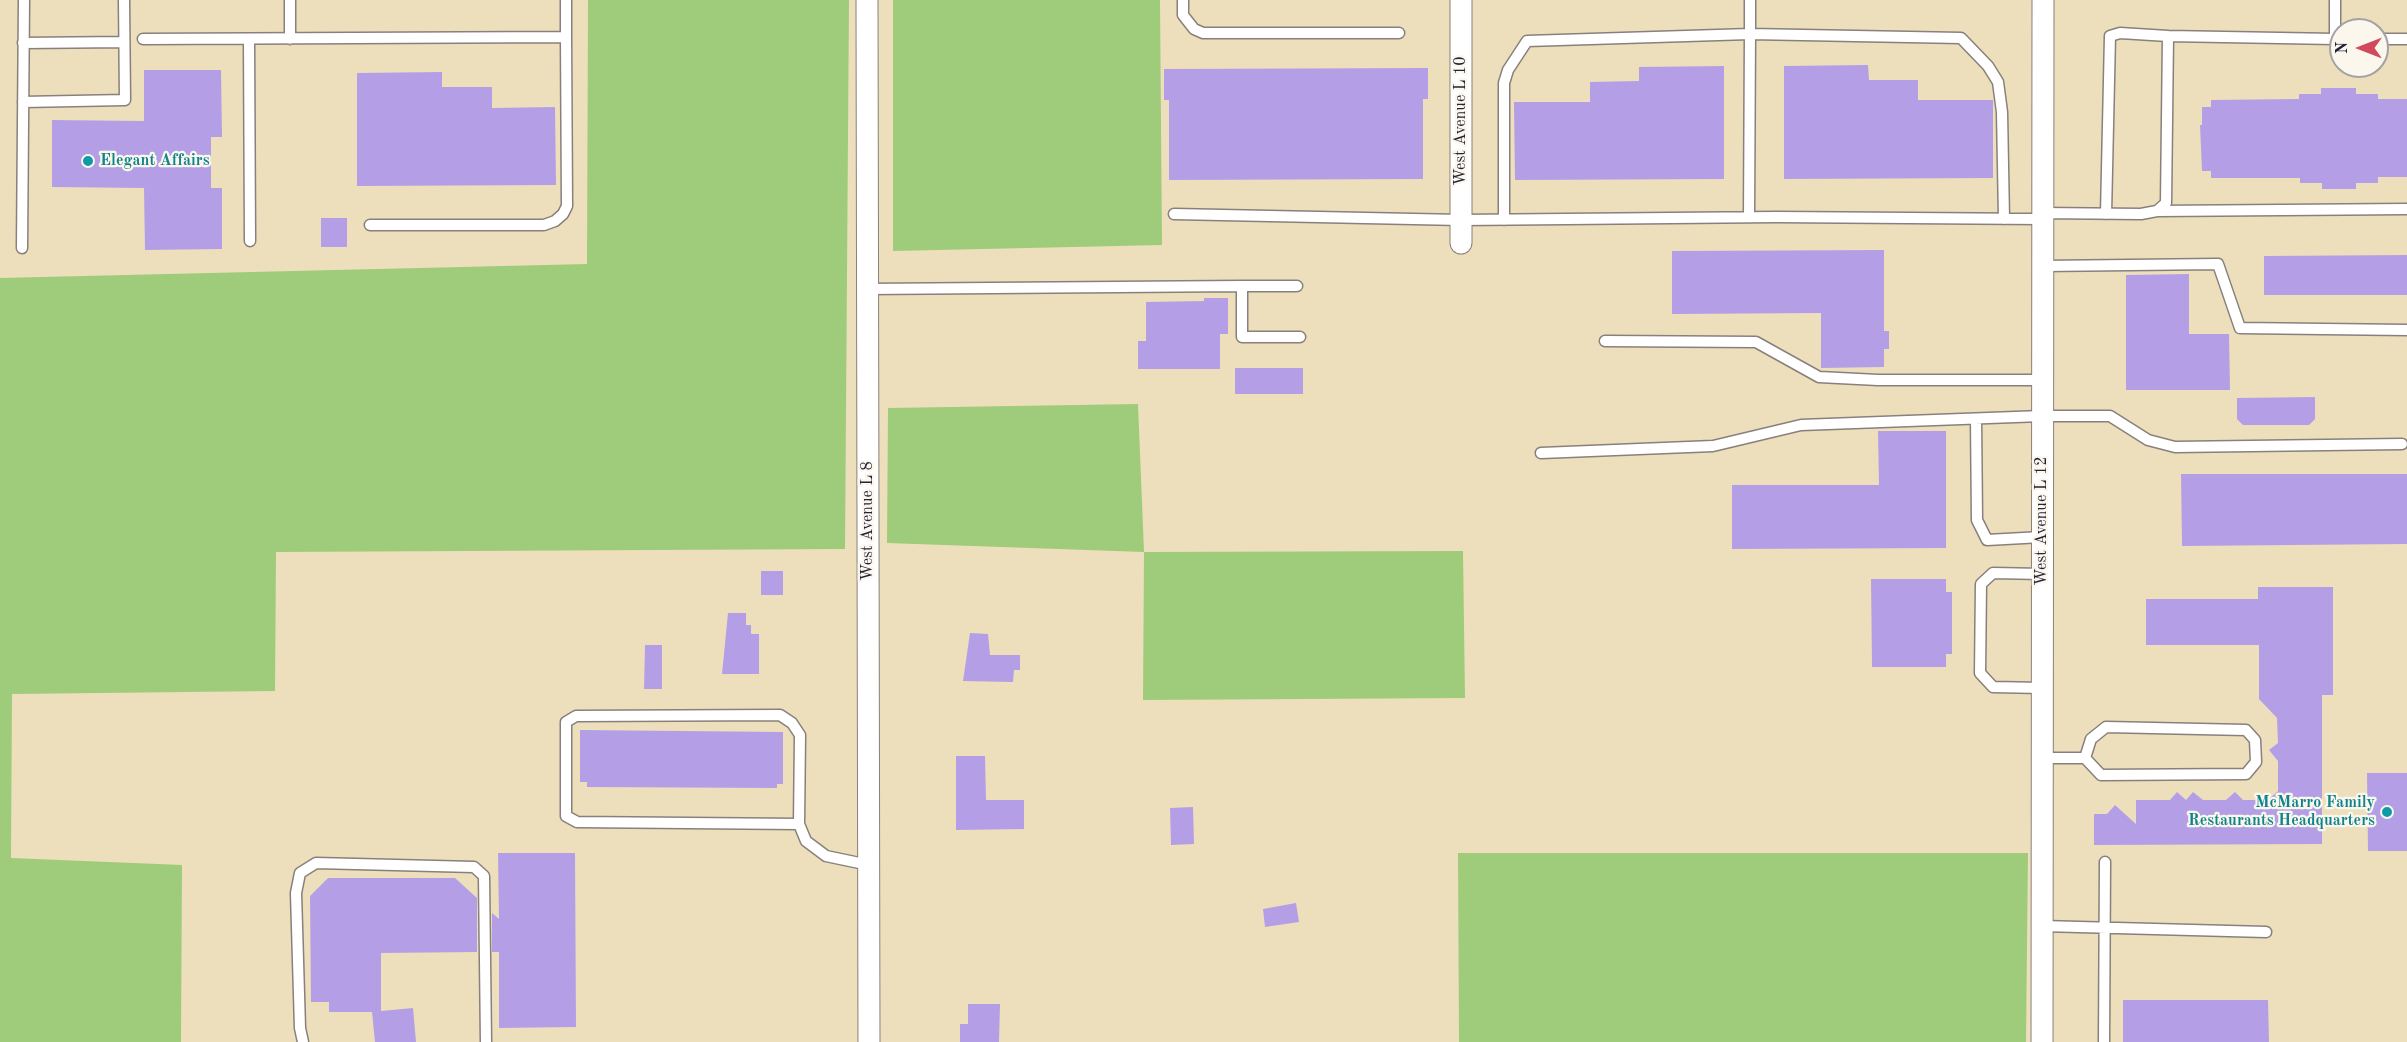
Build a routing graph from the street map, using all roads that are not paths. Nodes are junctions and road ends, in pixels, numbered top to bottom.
1 (24, 0) edge
2 (124, 0) edge
3 (290, 0) edge
4 (566, 0) edge
5 (867, 0) edge
6 (1183, 0) edge
7 (1461, 0) edge
8 (1750, 0) edge
9 (2043, 0) edge
10 (2335, 0) edge
11 (2336, 18) edge
12 (1399, 33) dead end
13 (1750, 34) junction
14 (2168, 36) junction
15 (566, 38) junction
16 (143, 39) dead end
17 (249, 39) junction
18 (290, 39) junction
19 (2329, 39) edge
20 (2389, 39) edge
21 (2407, 39) edge
22 (23, 42) junction
23 (124, 42) junction
24 (23, 102) junction
25 (2407, 209) edge
26 (2157, 211) junction
27 (1174, 214) dead end
28 (2106, 214) junction
29 (2042, 216) junction
30 (1749, 218) junction
31 (2004, 219) junction
32 (1461, 220) junction
33 (1504, 220) junction
34 (370, 225) dead end
35 (250, 242) dead end
36 (1461, 243) dead end
37 (22, 248) dead end
38 (2042, 266) junction
39 (1242, 286) junction
40 (1297, 286) dead end
41 (867, 289) junction
42 (2407, 330) edge
43 (1299, 337) dead end
44 (1605, 340) dead end
45 (2042, 380) junction
46 (2042, 416) junction
47 (1976, 418) junction
48 (2402, 444) dead end
49 (1541, 453) dead end
50 (2042, 537) junction
51 (2042, 574) junction
52 (2042, 688) junction
53 (2042, 758) junction
54 (2085, 758) junction
55 (799, 824) junction
56 (2105, 862) dead end
57 (869, 865) junction
58 (2042, 926) junction
59 (2105, 928) junction
60 (2266, 932) dead end
61 (303, 1042) edge
62 (486, 1042) edge
63 (869, 1042) edge
64 (2042, 1042) edge
65 (2104, 1042) edge

1 - 22 lane
2 - 23 lane
3 - 18 lane
4 - 15 lane
5 - 41 street, West Avenue L 8
6 - 12 lane
7 - 32 street, West Avenue L 10
8 - 13 lane
9 - 29 street, West Avenue L 12
10 - 11 lane
13 - 30 lane
13 - 31 lane
13 - 33 lane
14 - 19 lane
14 - 26 lane
14 - 28 lane
15 - 18 lane
15 - 34 lane
16 - 17 lane
17 - 18 lane
17 - 35 lane
20 - 21 lane
22 - 23 lane
22 - 24 lane
23 - 24 lane
24 - 37 lane
25 - 26 lane
26 - 28 lane
27 - 32 lane
28 - 29 lane
29 - 31 lane
29 - 38 street, West Avenue L 12
30 - 31 lane
30 - 33 lane
32 - 33 lane
32 - 36 street, West Avenue L 10
38 - 42 lane
38 - 45 street, West Avenue L 12
39 - 40 lane
39 - 41 lane
39 - 43 lane
41 - 57 street, West Avenue L 8
44 - 45 lane
45 - 46 street, West Avenue L 12
46 - 47 lane
46 - 48 lane
46 - 50 street, West Avenue L 12
47 - 49 lane
47 - 50 lane
50 - 51 street, West Avenue L 12
51 - 52 street, West Avenue L 12
51 - 52 lane
52 - 53 street, West Avenue L 12
53 - 54 lane
53 - 58 street, West Avenue L 12
54 - 54 lane
55 - 55 lane
55 - 57 lane
56 - 59 lane
57 - 63 street, West Avenue L 8
58 - 59 lane
58 - 64 street, West Avenue L 12
59 - 60 lane
59 - 65 lane
61 - 62 lane

